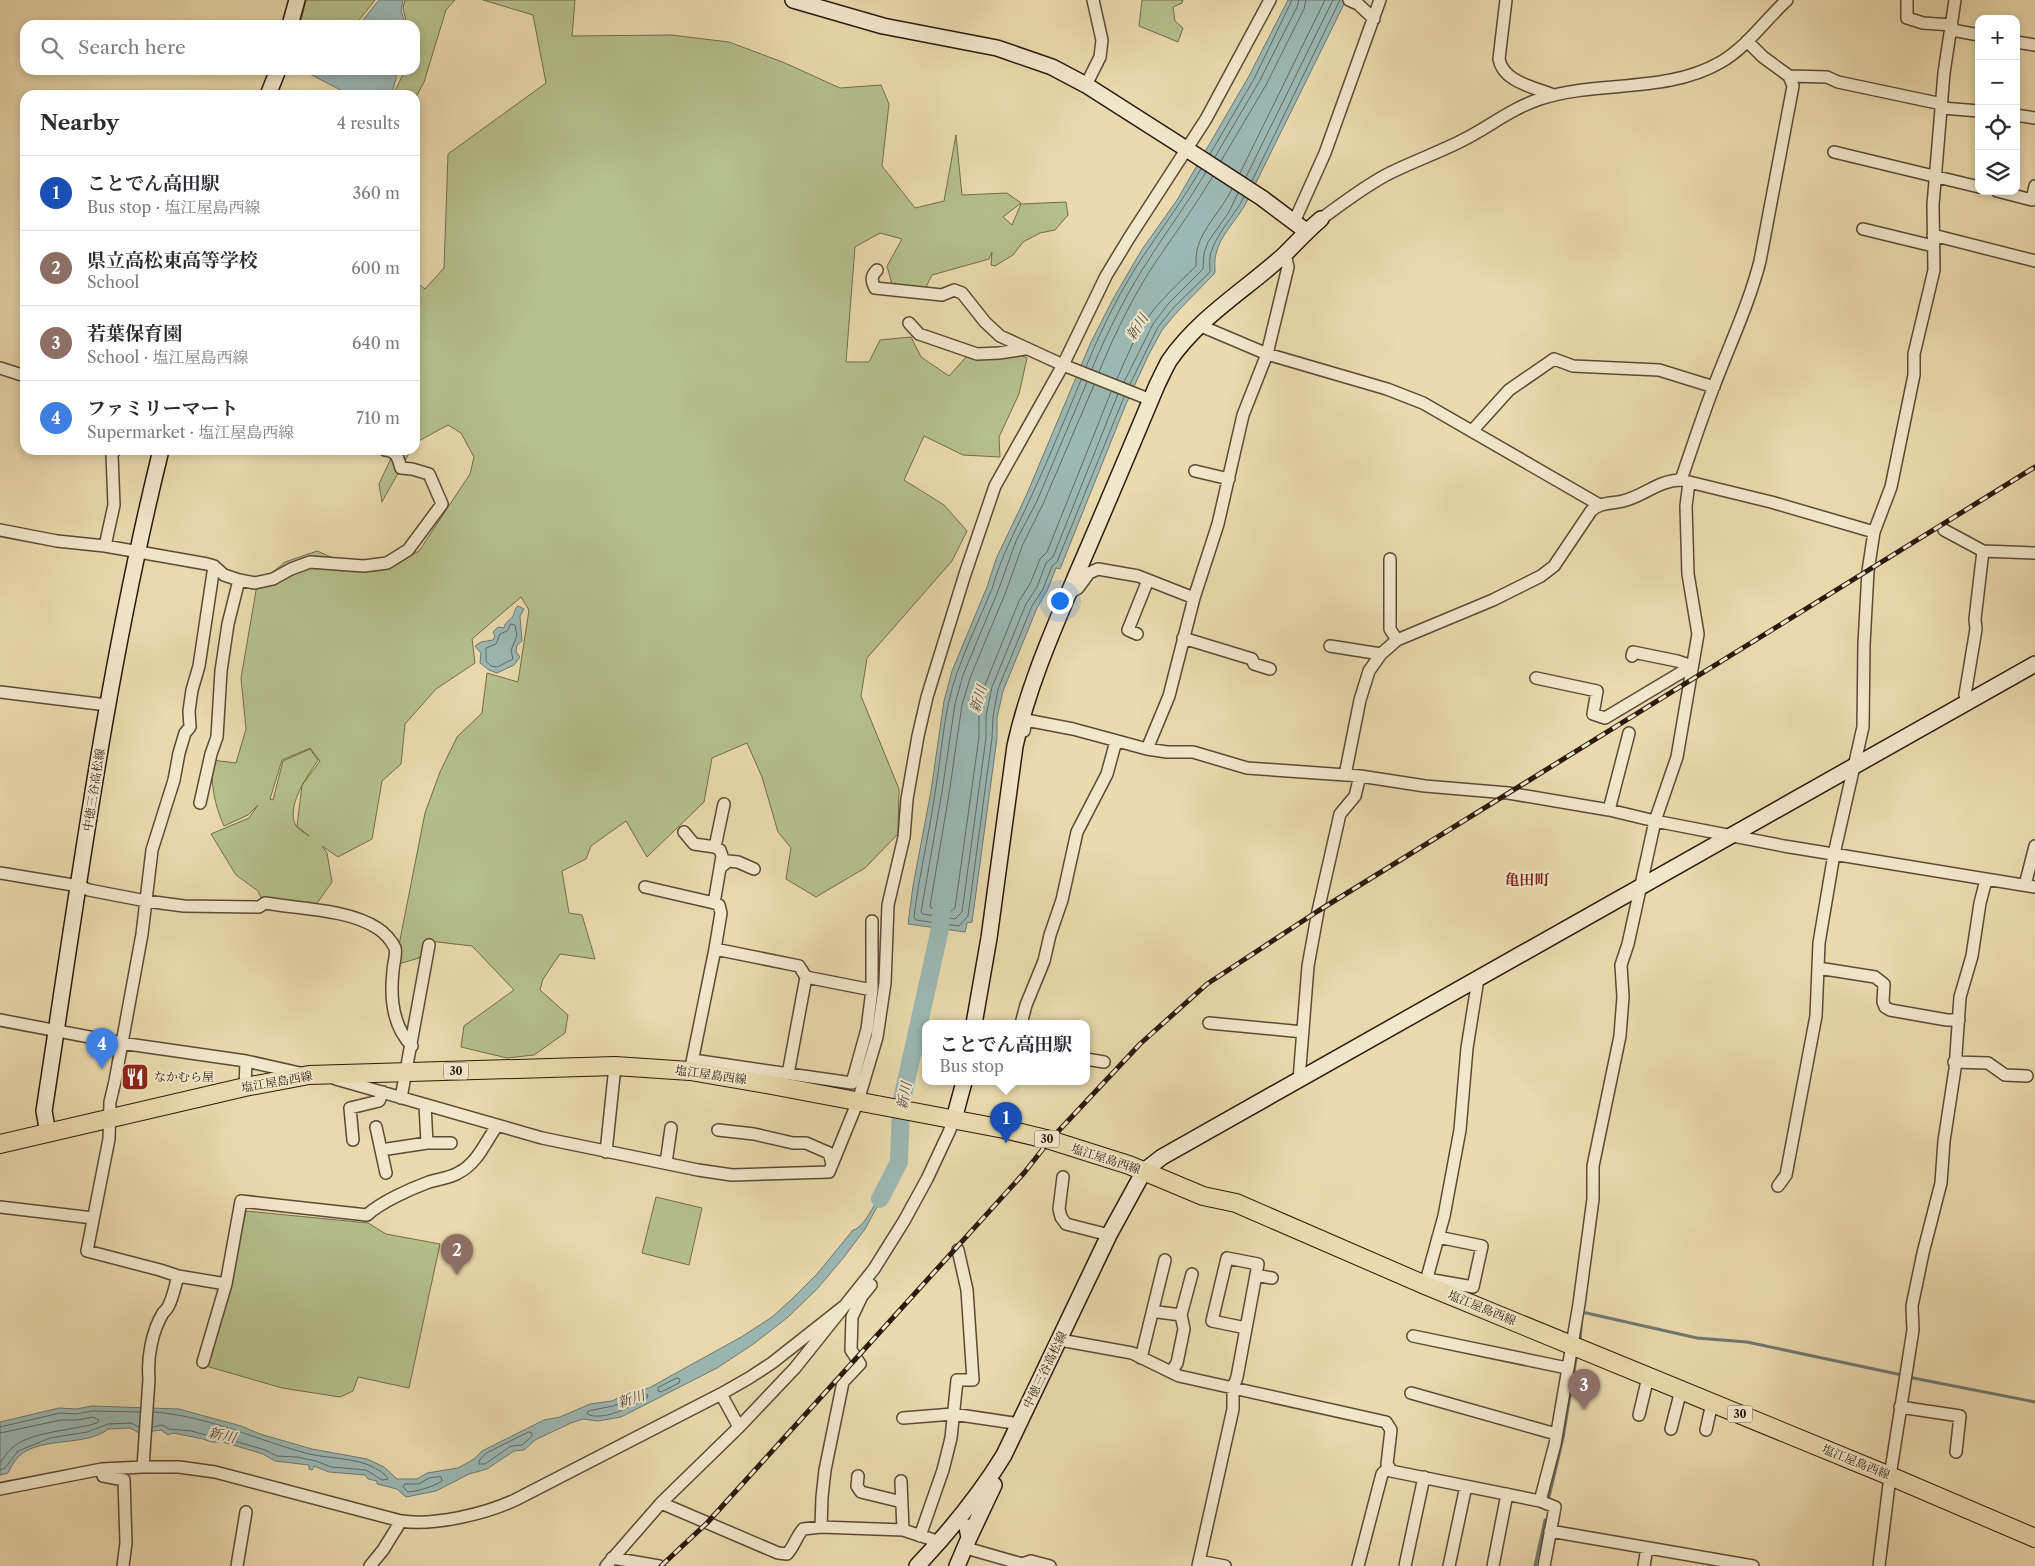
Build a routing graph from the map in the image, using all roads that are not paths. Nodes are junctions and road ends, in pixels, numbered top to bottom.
1 (297, 0) edge
2 (793, 0) edge
3 (1093, 0) edge
4 (1270, 0) edge
5 (1380, 0) edge
6 (1506, 0) edge
7 (1787, 0) edge
8 (1907, 0) edge
9 (1955, 0) edge
10 (1354, 2) edge
11 (1374, 19) junction
12 (291, 20) edge
13 (1952, 27) junction
14 (1975, 34) edge
15 (1747, 41) junction
16 (2020, 43) edge
17 (2035, 45) edge
18 (276, 75) edge
19 (1789, 76) junction
20 (1086, 85) junction
21 (270, 90) edge
22 (1553, 95) junction
23 (1942, 106) junction
24 (1975, 110) edge
25 (2020, 116) edge
26 (2035, 118) edge
27 (1189, 151) junction
28 (1834, 152) dead end
29 (1936, 176) junction
30 (1975, 186) edge
31 (2035, 186) edge
32 (2013, 195) edge
33 (1321, 219) joint
34 (1300, 227) junction
35 (1863, 229) dead end
36 (1933, 240) junction
37 (1285, 254) junction
38 (2035, 261) edge
39 (877, 270) dead end
40 (909, 323) dead end
41 (1201, 326) junction
42 (1025, 348) junction
43 (1267, 354) junction
44 (1063, 366) junction
45 (0, 368) edge
46 (20, 374) edge
47 (1714, 387) junction
48 (1146, 398) junction
49 (1472, 431) junction
50 (112, 455) edge
51 (159, 455) edge
52 (397, 455) edge
53 (1195, 471) dead end
54 (1229, 479) junction
55 (1685, 481) junction
56 (1598, 504) junction
57 (0, 530) edge
58 (1944, 530) dead end
59 (1874, 532) junction
60 (105, 546) junction
61 (1983, 551) junction
62 (137, 552) junction
63 (2035, 554) edge
64 (1390, 559) dead end
65 (214, 566) junction
66 (239, 580) junction
67 (1148, 580) junction
68 (1068, 594) junction
69 (1194, 598) junction
70 (1137, 634) dead end
71 (1183, 638) junction
72 (1397, 640) junction
73 (1330, 646) dead end
74 (1381, 654) junction
75 (1632, 656) dead end
76 (2034, 660) edge
77 (1692, 666) junction
78 (1270, 669) dead end
79 (1536, 678) dead end
80 (0, 692) edge
81 (1968, 702) junction
82 (108, 705) junction
83 (1629, 733) dead end
84 (1116, 740) junction
85 (1147, 749) junction
86 (1853, 766) junction
87 (1012, 769) junction
88 (1346, 775) junction
89 (1360, 776) junction
90 (200, 803) dead end
91 (724, 804) dead end
92 (1609, 810) junction
93 (1655, 821) junction
94 (684, 832) dead end
95 (1732, 835) junction
96 (2035, 846) edge
97 (715, 847) junction
98 (1834, 854) junction
99 (720, 868) junction
100 (754, 869) dead end
101 (0, 873) edge
102 (1986, 880) junction
103 (79, 886) junction
104 (2030, 886) edge
105 (645, 887) dead end
106 (1641, 887) junction
107 (146, 901) junction
108 (714, 903) junction
109 (872, 921) dead end
110 (429, 946) dead end
111 (715, 949) junction
112 (1818, 968) junction
113 (806, 977) junction
114 (1478, 979) junction
115 (872, 990) junction
116 (0, 1020) edge
117 (975, 1020) edge
118 (1022, 1020) edge
119 (1959, 1020) junction
120 (1209, 1023) dead end
121 (57, 1031) junction
122 (1303, 1032) junction
123 (121, 1044) junction
124 (412, 1046) junction
125 (1090, 1060) edge
126 (246, 1061) junction
127 (1104, 1062) dead end
128 (1954, 1062) junction
129 (615, 1066) junction
130 (691, 1066) junction
131 (406, 1072) junction
132 (788, 1074) junction
133 (316, 1075) junction
134 (2027, 1076) dead end
135 (1299, 1080) junction
136 (963, 1085) edge
137 (245, 1087) junction
138 (383, 1092) junction
139 (402, 1098) junction
140 (862, 1102) junction
141 (425, 1105) junction
142 (951, 1118) junction
143 (108, 1119) junction
144 (497, 1126) junction
145 (376, 1127) dead end
146 (671, 1128) dead end
147 (718, 1130) dead end
148 (48, 1133) junction
149 (353, 1140) dead end
150 (427, 1143) junction
151 (451, 1143) dead end
152 (0, 1144) edge
153 (381, 1150) junction
154 (606, 1152) junction
155 (666, 1163) junction
156 (832, 1164) junction
157 (1144, 1171) junction
158 (386, 1172) dead end
159 (1063, 1177) dead end
160 (1778, 1186) dead end
161 (0, 1208) edge
162 (93, 1218) junction
163 (1109, 1235) junction
164 (1438, 1237) junction
165 (958, 1250) dead end
166 (1165, 1260) dead end
167 (874, 1269) junction
168 (1192, 1274) dead end
169 (1256, 1275) junction
170 (178, 1276) junction
171 (1272, 1278) dead end
172 (1426, 1282) junction
173 (226, 1284) junction
174 (843, 1307) junction
175 (1158, 1312) dead end
176 (1181, 1315) junction
177 (1246, 1328) junction
178 (1413, 1336) dead end
179 (1060, 1340) junction
180 (1576, 1347) junction
181 (1141, 1358) junction
182 (203, 1362) dead end
183 (1567, 1368) junction
184 (1171, 1372) junction
185 (1648, 1377) junction
186 (1233, 1388) junction
187 (1681, 1390) junction
188 (1411, 1393) dead end
189 (721, 1394) junction
190 (1712, 1403) junction
191 (1900, 1407) junction
192 (953, 1414) junction
193 (1639, 1416) dead end
194 (903, 1418) dead end
195 (1020, 1424) junction
196 (739, 1427) junction
197 (1671, 1429) dead end
198 (1706, 1430) dead end
199 (1556, 1434) junction
200 (1956, 1452) dead end
201 (1004, 1455) junction
202 (143, 1467) junction
203 (1389, 1467) junction
204 (102, 1470) junction
205 (858, 1476) dead end
206 (1890, 1476) junction
207 (1424, 1477) junction
208 (901, 1481) dead end
209 (1466, 1486) junction
210 (0, 1489) edge
211 (1507, 1494) junction
212 (1540, 1501) junction
213 (902, 1502) junction
214 (661, 1503) junction
215 (246, 1512) dead end
216 (962, 1516) junction
217 (400, 1521) junction
218 (821, 1527) junction
219 (903, 1530) junction
220 (1550, 1531) junction
221 (920, 1536) junction
222 (2035, 1538) edge
223 (940, 1542) junction
224 (967, 1543) junction
225 (1646, 1548) junction
226 (609, 1562) edge
227 (1199, 1564) edge
228 (123, 1566) edge
229 (237, 1566) edge
230 (370, 1566) edge
231 (659, 1566) edge
232 (916, 1566) edge
233 (958, 1566) edge
234 (1050, 1566) edge
235 (1225, 1566) edge
236 (1358, 1566) edge
237 (1405, 1566) edge
238 (1449, 1566) edge
239 (1492, 1566) edge
240 (1544, 1566) edge
241 (1644, 1566) edge
242 (1753, 1566) edge
243 (1879, 1566) edge

1 - 12 street
2 - 20 street
3 - 20 street
4 - 27 street
5 - 11 street
6 - 22 street
7 - 15 street
8 - 13 street
9 - 13 street
10 - 11 street
11 - 34 street
13 - 14 street
13 - 23 street
15 - 19 street
15 - 22 street
16 - 17 street
18 - 21 street
19 - 23 street
19 - 47 street
20 - 27 street
22 - 33 street
23 - 24 street
23 - 29 street
25 - 26 street
27 - 34 street
27 - 44 street
28 - 29 street
29 - 30 street
29 - 36 street
31 - 32 street
33 - 34 street
34 - 37 street
35 - 36 street
36 - 38 street
36 - 59 street
37 - 41 street
37 - 43 street
39 - 42 street
40 - 42 street
41 - 43 street
41 - 48 street
42 - 44 street
43 - 49 street
43 - 54 street
44 - 48 street
44 - 140 street
45 - 46 street
47 - 49 street
47 - 55 street
48 - 68 street
49 - 56 street
50 - 60 street
51 - 62 street, 中徳三谷高松線
52 - 66 street
53 - 54 street
54 - 69 street
55 - 56 street
55 - 59 street
55 - 77 street
56 - 72 street
57 - 60 street
58 - 61 street
59 - 86 street
60 - 62 street
61 - 63 street
61 - 81 street
62 - 65 street
62 - 82 street, 中徳三谷高松線
64 - 72 street
65 - 66 street
65 - 107 street
66 - 90 street
67 - 68 street
67 - 69 street
67 - 70 street
68 - 87 street
69 - 71 street
71 - 78 street
71 - 85 street
72 - 74 street
73 - 74 street
74 - 88 street
75 - 77 street
76 - 81 street
77 - 79 street
77 - 93 street
80 - 82 street
81 - 86 street
82 - 103 street, 中徳三谷高松線
83 - 92 street
84 - 85 street
84 - 87 street
84 - 118 street
85 - 88 street
86 - 95 street
86 - 98 street
87 - 117 street
88 - 89 street
89 - 92 street
89 - 122 street
91 - 97 street
92 - 93 street
93 - 95 street
93 - 106 street
94 - 97 street
95 - 98 street
95 - 106 street
96 - 104 street
97 - 99 street
98 - 102 street
98 - 112 street
99 - 100 street
99 - 108 street
101 - 103 street
102 - 104 street
102 - 119 street
103 - 107 street
103 - 121 street, 中徳三谷高松線
105 - 108 street
106 - 114 street
106 - 180 street
107 - 123 street
107 - 124 street
108 - 111 street
109 - 115 street
110 - 124 street
111 - 113 street
111 - 130 street
112 - 119 street
112 - 160 street
113 - 115 street
113 - 132 street
114 - 135 street
114 - 164 street
115 - 132 street
116 - 121 street
119 - 128 street
120 - 122 street
121 - 123 street
121 - 148 street, 中徳三谷高松線
122 - 135 street
123 - 126 street
123 - 143 street
124 - 131 street
125 - 127 street
126 - 133 street
126 - 137 street
128 - 134 street
128 - 191 street
129 - 130 main road, 塩江屋島西線 / 30
129 - 131 main road, 塩江屋島西線 / 30
129 - 154 street
130 - 132 street
130 - 140 main road, 塩江屋島西線 / 30
131 - 133 main road, 塩江屋島西線 / 30
131 - 139 street
133 - 137 main road, 塩江屋島西線 / 30
133 - 138 street
135 - 157 street
136 - 142 street
137 - 143 main road, 塩江屋島西線 / 30
138 - 139 street
138 - 149 street
139 - 141 street
140 - 142 main road, 塩江屋島西線 / 30
140 - 156 street
141 - 144 street
141 - 150 street
142 - 157 main road, 塩江屋島西線 / 30
142 - 167 street
143 - 148 main road, 塩江屋島西線 / 30
143 - 162 street
144 - 154 street
144 - 173 street
145 - 153 street
146 - 155 street
147 - 156 street
148 - 152 main road, 塩江屋島西線 / 30
150 - 151 street
150 - 153 street
153 - 158 street
154 - 155 street
155 - 156 street
157 - 163 street, 中徳三谷高松線
157 - 172 main road, 塩江屋島西線 / 30
159 - 163 street
161 - 162 street
162 - 170 street
163 - 179 street, 中徳三谷高松線
164 - 172 street
164 - 172 street
165 - 192 street
166 - 181 street
167 - 174 street
167 - 218 street
168 - 176 street
169 - 171 street
169 - 177 street
169 - 177 street
170 - 173 street
170 - 202 street
172 - 180 main road, 塩江屋島西線 / 30
173 - 182 street
174 - 189 street
174 - 196 street
175 - 176 street
176 - 184 street
177 - 186 street
178 - 183 street
179 - 181 street
179 - 195 street, 中徳三谷高松線
180 - 183 street
180 - 185 main road, 塩江屋島西線 / 30
181 - 184 street
183 - 199 street
184 - 186 street
185 - 187 main road, 塩江屋島西線 / 30
185 - 193 street
186 - 203 street
186 - 227 street
187 - 190 main road, 塩江屋島西線 / 30
187 - 197 street
188 - 199 street
189 - 196 street
189 - 217 street
190 - 198 street
190 - 206 main road, 塩江屋島西線 / 30
191 - 200 street
191 - 206 street
192 - 194 street
192 - 195 street
192 - 221 street
195 - 201 street, 中徳三谷高松線
196 - 214 street
199 - 212 street
201 - 216 street, 中徳三谷高松線
201 - 224 street
202 - 204 street
202 - 217 street
203 - 207 street
203 - 236 street
204 - 210 street
204 - 228 street
205 - 213 street
206 - 222 main road, 塩江屋島西線 / 30
206 - 243 street
207 - 209 street
207 - 237 street
208 - 213 street
209 - 211 street
209 - 238 street
211 - 212 street
211 - 239 street
212 - 220 street
213 - 219 street
214 - 218 street
214 - 226 street
215 - 229 street
216 - 223 street, 中徳三谷高松線
216 - 224 street
217 - 230 street
218 - 219 street
219 - 221 street
220 - 225 street
220 - 240 street
221 - 223 street
223 - 232 street, 中徳三谷高松線
224 - 233 street
224 - 234 street
225 - 241 street
225 - 242 street
226 - 231 street
227 - 235 street

